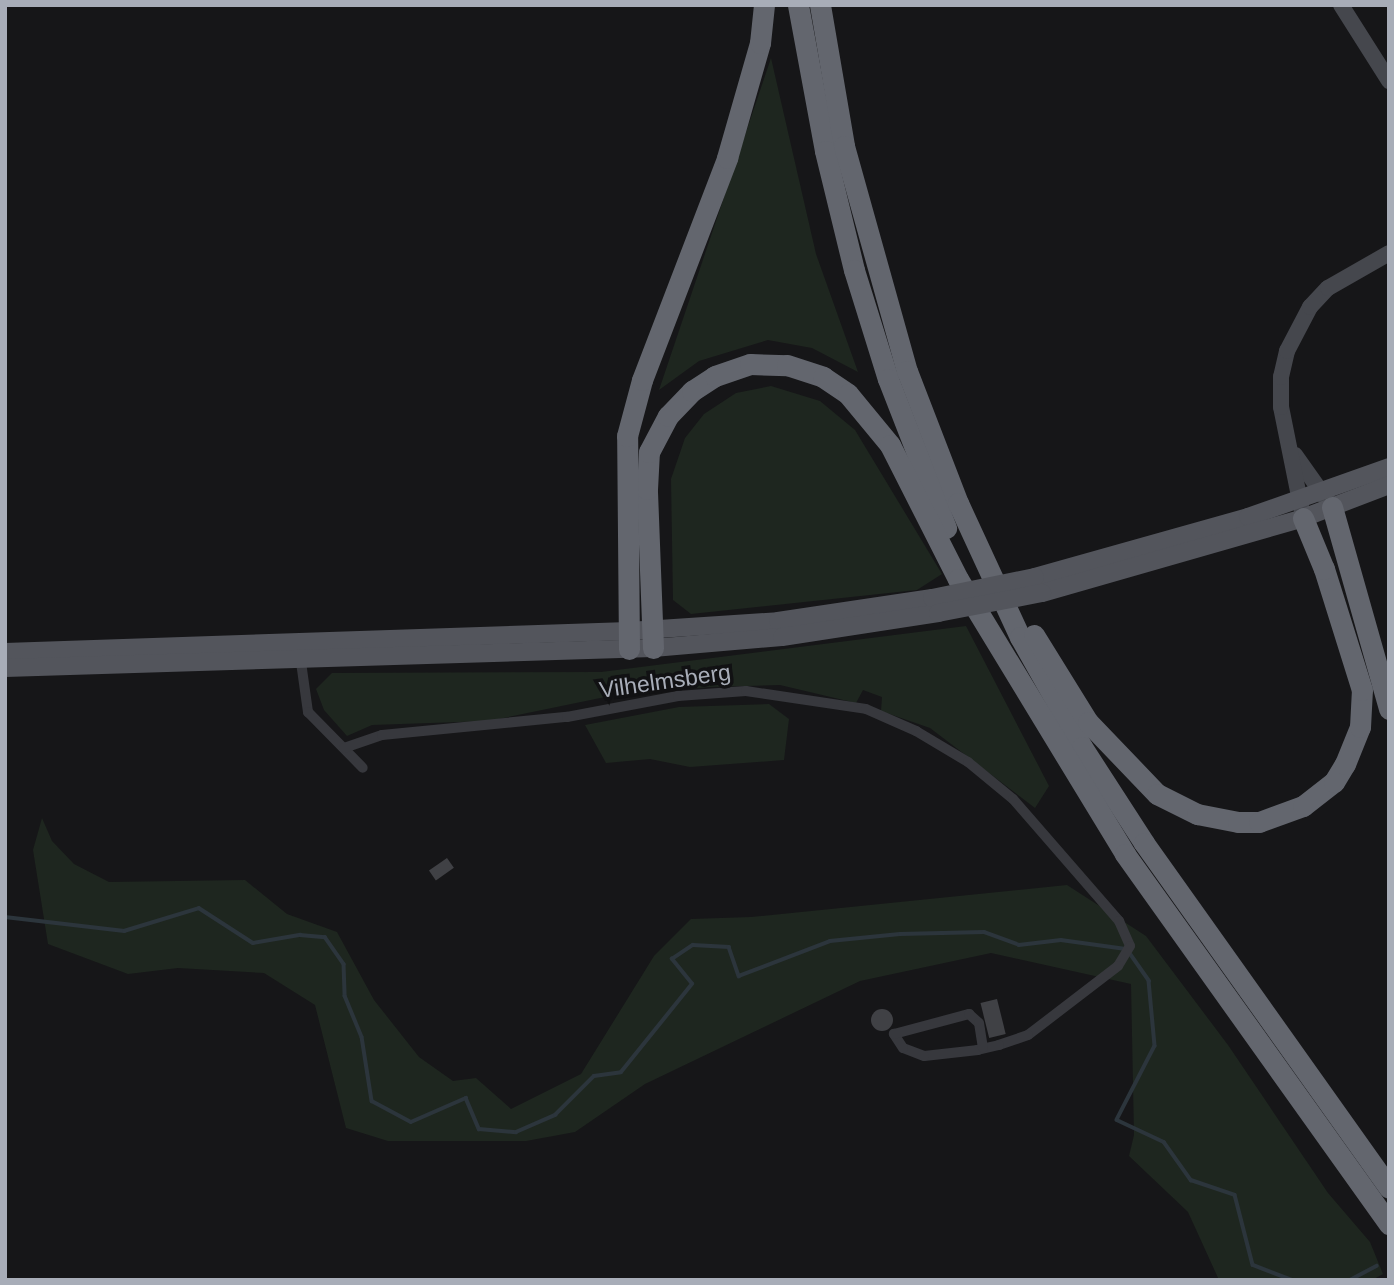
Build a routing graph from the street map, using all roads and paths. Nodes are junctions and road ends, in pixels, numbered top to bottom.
1 (764, 5) edge
2 (798, 5) edge
3 (820, 5) edge
4 (1341, 5) edge
5 (1389, 81) edge
6 (1389, 253) edge
7 (1291, 451) junction
8 (1389, 467) edge
9 (1389, 485) edge
10 (1326, 500) junction
11 (1302, 509) junction
12 (967, 523) junction
13 (652, 639) junction
14 (629, 640) junction
15 (1002, 647) junction
16 (300, 651) junction
17 (5, 652) edge
18 (5, 668) edge
19 (1389, 709) edge
20 (344, 748) junction
21 (363, 768) dead end
22 (983, 1048) junction
23 (1389, 1188) edge
24 (1389, 1224) edge

1 - 14 highway
2 - 15 highway
3 - 12 highway
4 - 5 street
6 - 7 street
7 - 10 street
7 - 11 street
8 - 10 main road
9 - 10 main road
10 - 11 main road
10 - 19 highway
11 - 12 highway
11 - 13 main road, bridge
12 - 23 highway
13 - 14 main road
13 - 15 highway
14 - 16 main road
15 - 24 highway
16 - 17 main road
16 - 18 main road
16 - 20 street
20 - 21 street
20 - 22 street, Vilhelmsberg
22 - 22 street, Vilhelmsberg

